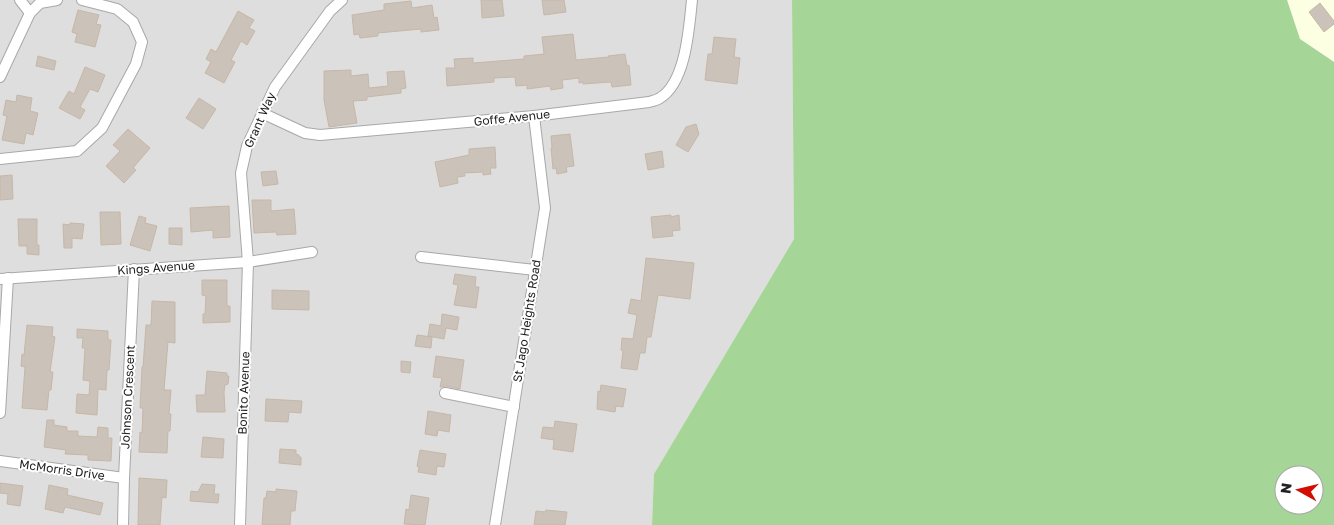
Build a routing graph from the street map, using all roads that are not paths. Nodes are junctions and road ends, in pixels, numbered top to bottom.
1 (20, 0) edge
2 (57, 0) edge
3 (82, 0) edge
4 (342, 0) edge
5 (692, 0) edge
6 (30, 12) junction
7 (0, 77) edge
8 (262, 113) junction
9 (534, 116) junction
10 (0, 159) edge
11 (312, 252) dead end
12 (421, 256) dead end
13 (248, 262) junction
14 (134, 269) junction
15 (535, 270) junction
16 (4, 278) edge
17 (444, 393) dead end
18 (514, 407) junction
19 (0, 413) edge
20 (0, 461) edge
21 (124, 478) junction
22 (123, 525) edge
23 (240, 525) edge
24 (495, 525) edge

1 - 6 street
2 - 6 street
3 - 10 street
4 - 8 street, Grant Way
5 - 9 street, Goffe Avenue
6 - 7 street
8 - 9 street, Goffe Avenue
8 - 13 street, Grant Way
9 - 15 street, St Jago Heights Road
11 - 13 street, Kings Avenue
12 - 15 street
13 - 14 street, Kings Avenue
13 - 23 street, Bonito Avenue
14 - 16 street, Kings Avenue
14 - 21 street, Johnson Crescent
15 - 18 street, St Jago Heights Road
16 - 19 street
17 - 18 street
18 - 24 street, St Jago Heights Road
20 - 21 street, McMorris Drive
21 - 22 street, Johnson Crescent

